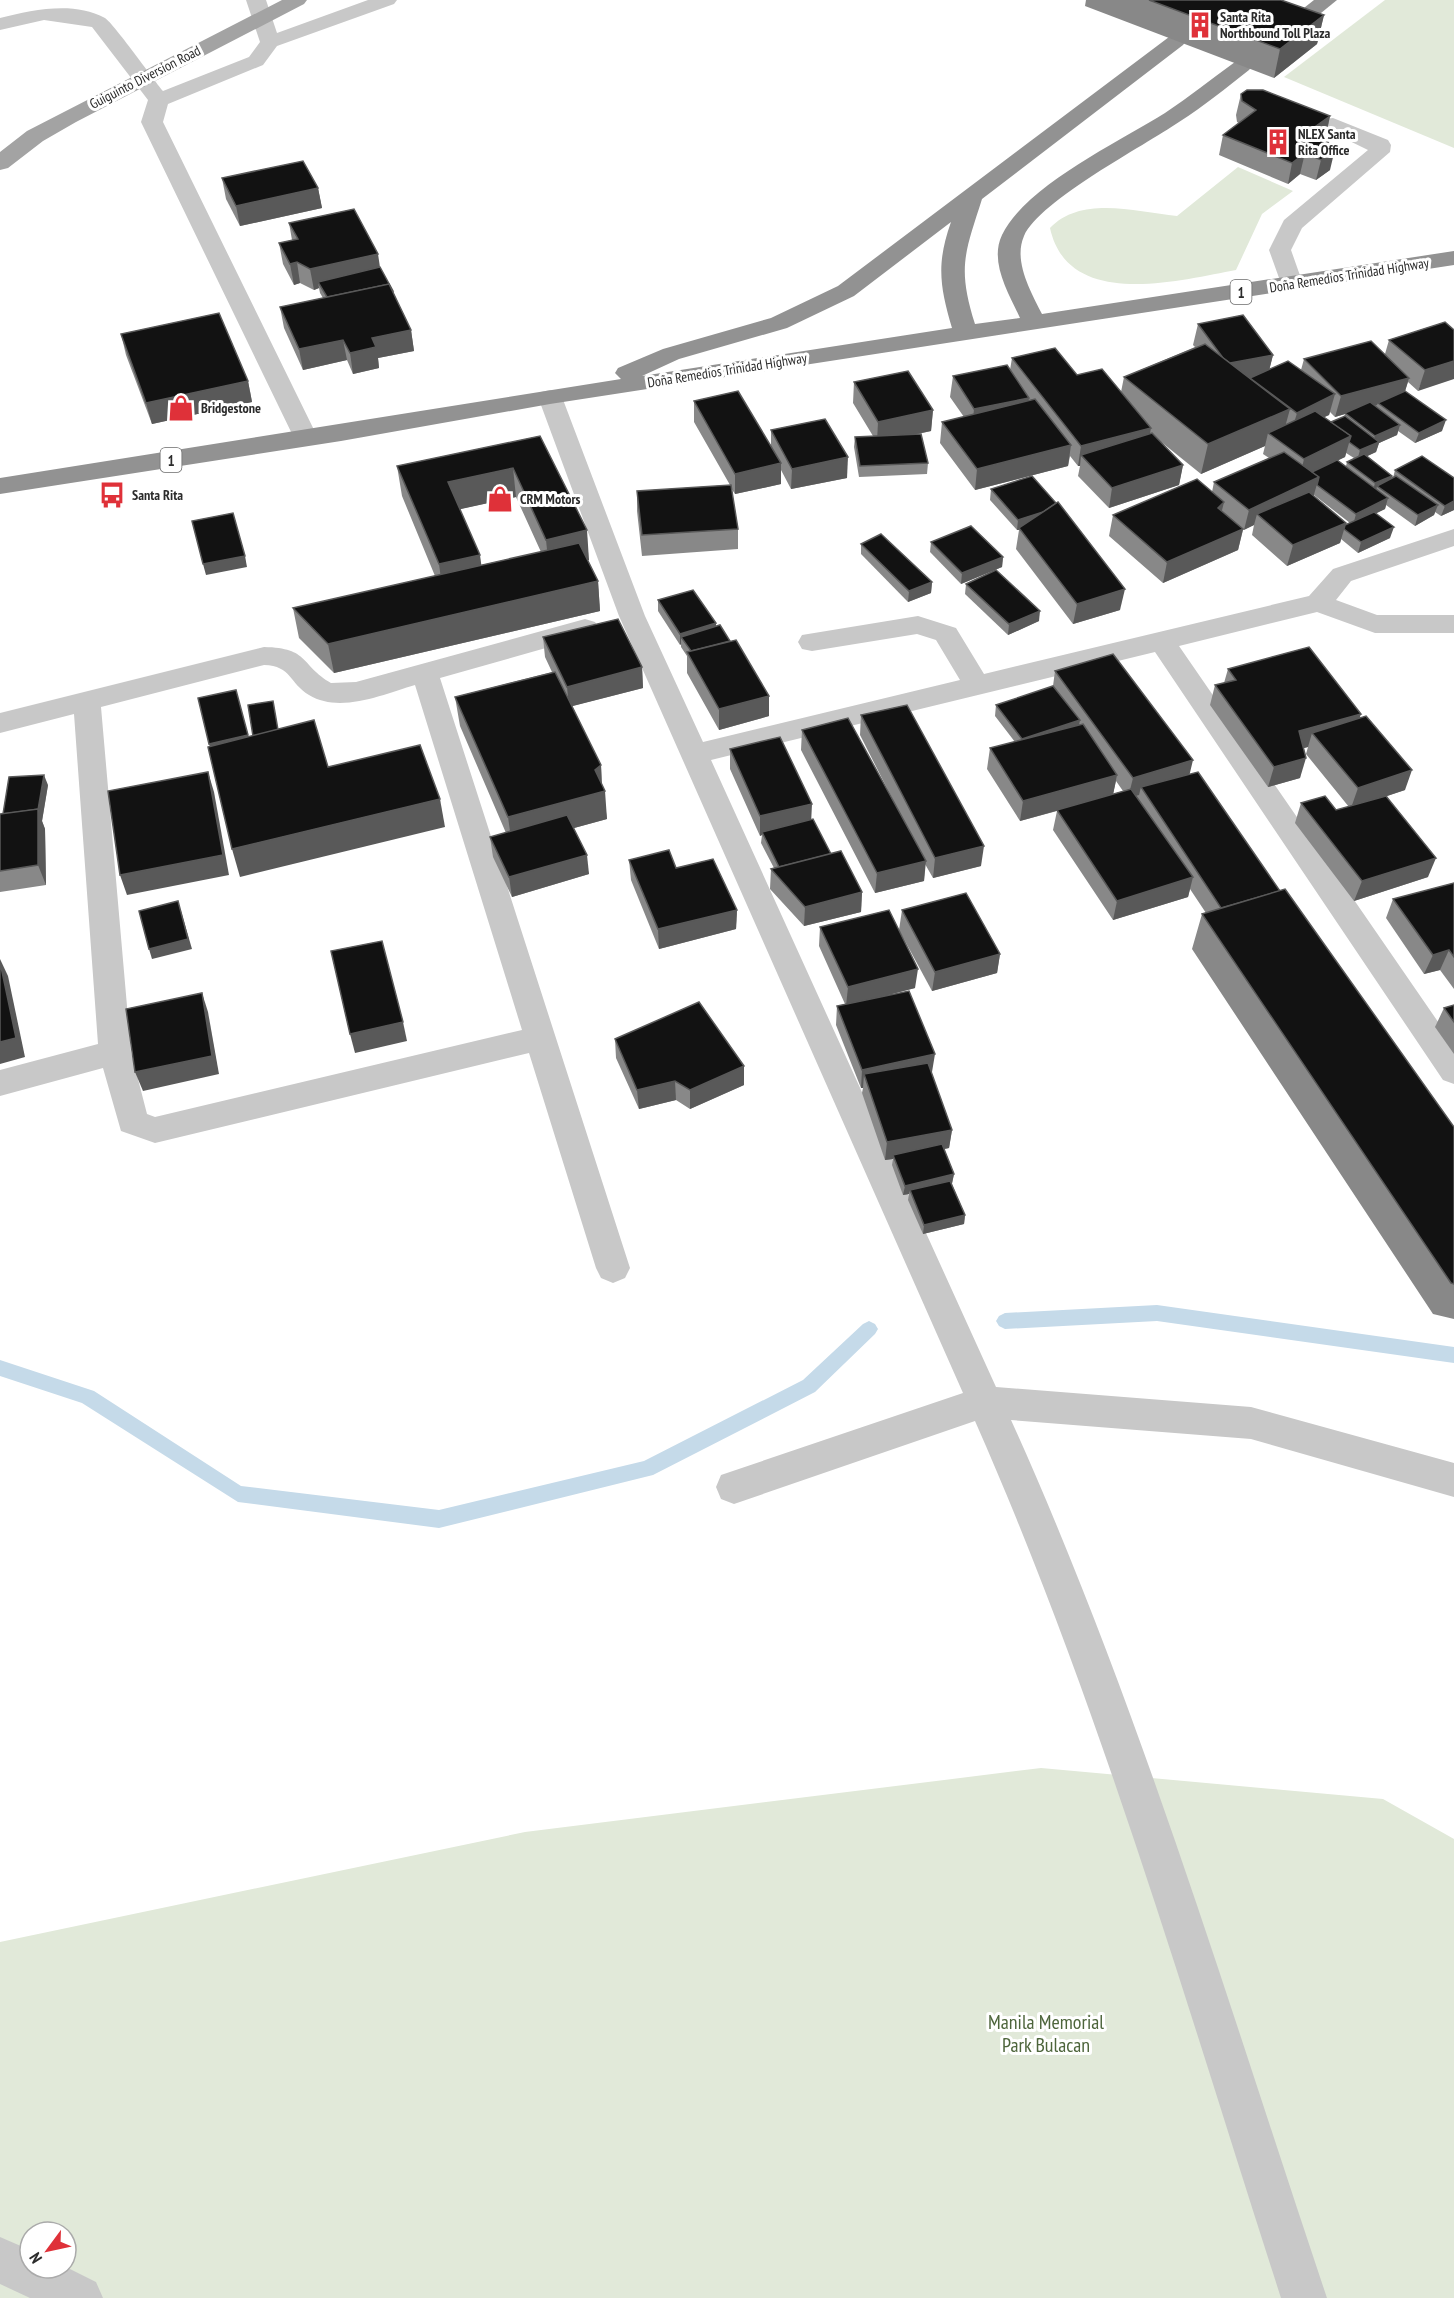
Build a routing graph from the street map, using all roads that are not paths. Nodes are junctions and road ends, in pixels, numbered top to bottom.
1 (297, 0) edge
2 (387, 0) edge
3 (1327, 0) edge
4 (259, 8) edge
5 (0, 24) edge
6 (1287, 31) edge
7 (1176, 41) edge
8 (270, 42) junction
9 (1242, 66) edge
10 (159, 100) junction
11 (1333, 124) dead end
12 (0, 163) edge
13 (971, 198) junction
14 (1454, 258) edge
15 (1291, 284) junction
16 (1034, 322) junction
17 (966, 334) junction
18 (581, 392) junction
19 (550, 397) junction
20 (306, 438) junction
21 (0, 486) edge
22 (1454, 537) edge
23 (1318, 603) junction
24 (632, 616) junction
25 (1454, 624) edge
26 (812, 642) dead end
27 (1163, 643) junction
28 (424, 673) junction
29 (978, 687) junction
30 (87, 701) junction
31 (0, 723) edge
32 (695, 754) junction
33 (540, 1038) junction
34 (115, 1052) junction
35 (1454, 1071) edge
36 (0, 1083) edge
37 (613, 1268) dead end
38 (983, 1402) junction
39 (1454, 1480) edge
40 (734, 1487) dead end
41 (0, 2260) edge
42 (80, 2298) edge
43 (1304, 2298) edge

1 - 4 main road, Guiguinto Diversion Road
2 - 8 street
3 - 6 highway
4 - 8 street
4 - 12 main road, Guiguinto Diversion Road
5 - 10 street
7 - 13 highway
8 - 10 street
9 - 16 highway
10 - 20 street
11 - 15 street
13 - 17 highway
13 - 18 highway
14 - 15 highway, Doña Remedios Trinidad Highway / 1
15 - 16 highway, Doña Remedios Trinidad Highway / 1
16 - 17 highway, Doña Remedios Trinidad Highway / 1
17 - 18 highway, Doña Remedios Trinidad Highway / 1
18 - 19 highway, Doña Remedios Trinidad Highway / 1
19 - 20 highway, Doña Remedios Trinidad Highway / 1
19 - 24 street
20 - 21 highway, Doña Remedios Trinidad Highway / 1
22 - 23 street
23 - 25 street
23 - 27 street
24 - 28 street
24 - 32 street
26 - 29 street
27 - 29 street
27 - 35 street
28 - 30 street
28 - 33 street
29 - 32 street
30 - 31 street
30 - 34 street
32 - 38 street
33 - 34 street
33 - 37 street
34 - 36 street
38 - 39 street
38 - 40 street
38 - 43 street
41 - 42 street

